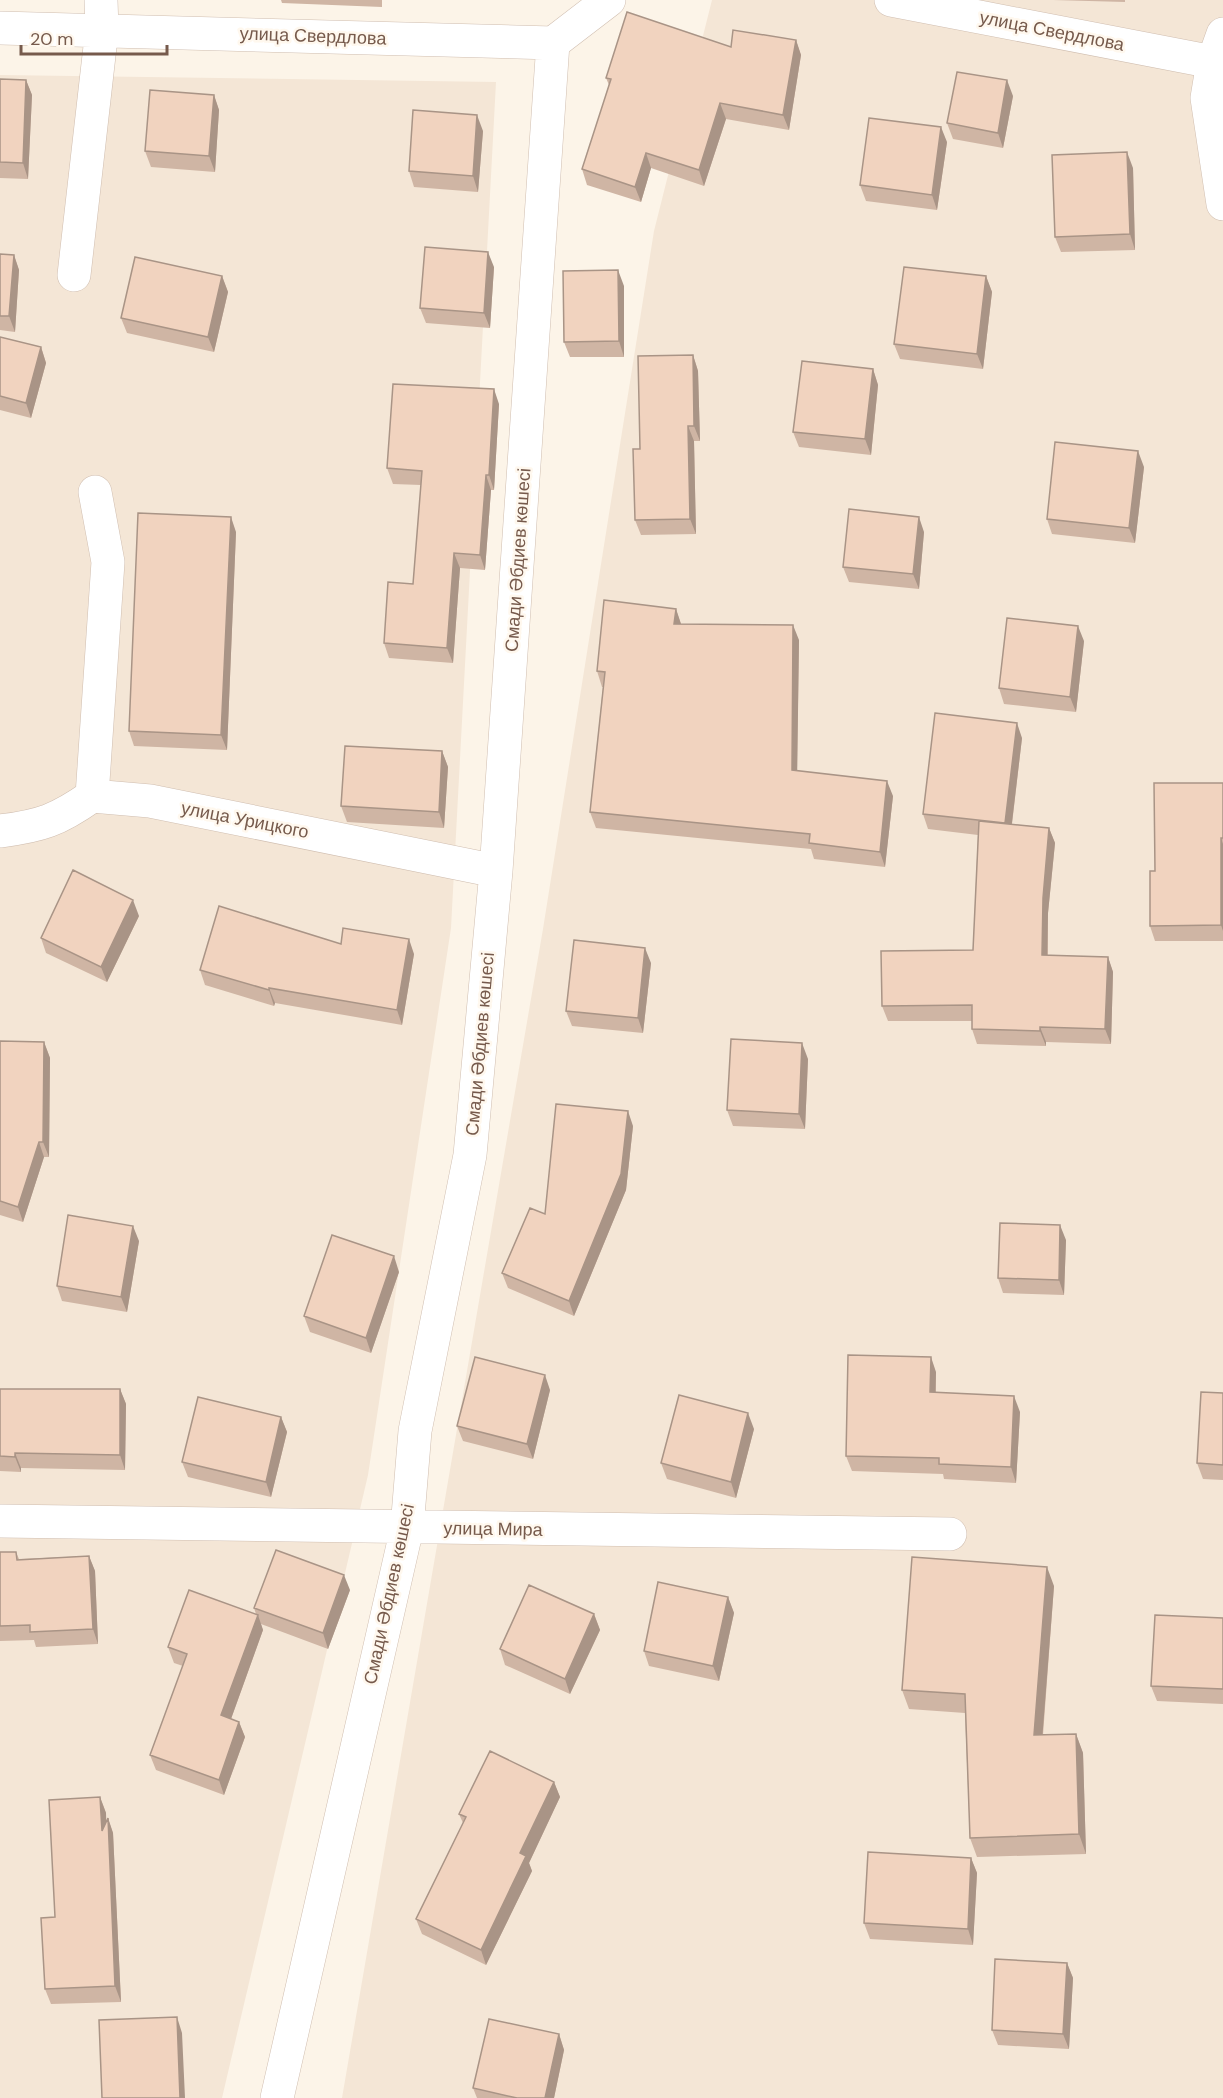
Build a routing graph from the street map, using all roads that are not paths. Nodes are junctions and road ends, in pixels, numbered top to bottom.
1 (609, 0) edge
2 (891, 0) edge
3 (101, 15) edge
4 (0, 28) edge
5 (553, 43) junction
6 (1218, 48) edge
7 (1223, 204) edge
8 (74, 275) dead end
9 (95, 492) dead end
10 (92, 796) junction
11 (0, 831) edge
12 (496, 871) junction
13 (0, 1521) edge
14 (407, 1528) junction
15 (950, 1534) dead end
16 (277, 2098) edge

1 - 5 street
2 - 6 street, улица Свердлова
3 - 4 street, улица Свердлова
3 - 5 street, улица Свердлова
3 - 8 street
5 - 12 street, Смади Әбдиев көшесі
6 - 7 street
9 - 10 street
10 - 11 street
10 - 12 street, улица Урицкого
12 - 14 street, Смади Әбдиев көшесі
13 - 14 street, улица Мира
14 - 15 street, улица Мира
14 - 16 street, Смади Әбдиев көшесі

